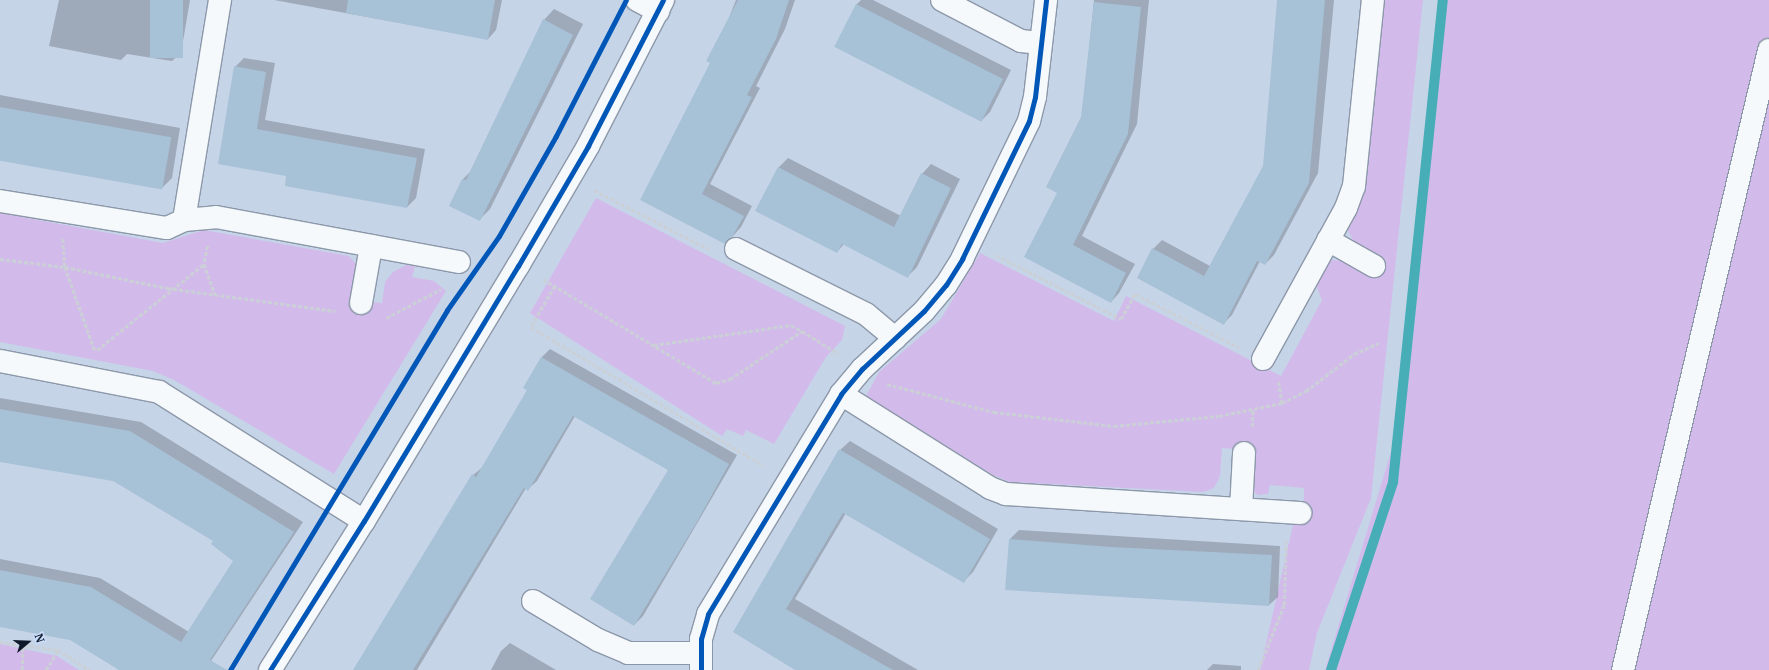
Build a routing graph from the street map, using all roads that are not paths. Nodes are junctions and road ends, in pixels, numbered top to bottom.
1 (220, 0) edge
2 (636, 0) edge
3 (942, 0) edge
4 (1046, 0) edge
5 (1373, 0) edge
6 (660, 6) edge
7 (1041, 43) junction
8 (1769, 50) edge
9 (0, 202) edge
10 (184, 220) junction
11 (1328, 240) junction
12 (371, 246) junction
13 (736, 249) road end
14 (459, 262) road end
15 (1374, 266) dead end
16 (361, 303) dead end
17 (895, 338) junction
18 (1263, 359) road end
19 (0, 361) edge
20 (841, 394) junction
21 (1244, 453) dead end
22 (1240, 509) junction
23 (1293, 512) road end
24 (364, 521) junction
25 (533, 601) dead end
26 (701, 662) edge
27 (270, 670) edge
28 (1622, 670) edge

1 - 10 street
2 - 6 street
3 - 7 street
4 - 7 street
5 - 11 street
6 - 24 street
7 - 17 street
8 - 28 street
9 - 10 street
10 - 12 street
11 - 15 street
11 - 18 street
12 - 14 street
12 - 16 street
13 - 17 street
17 - 20 street
19 - 24 street
20 - 22 street
20 - 26 street
21 - 22 street
22 - 23 street
24 - 27 street
25 - 26 street

